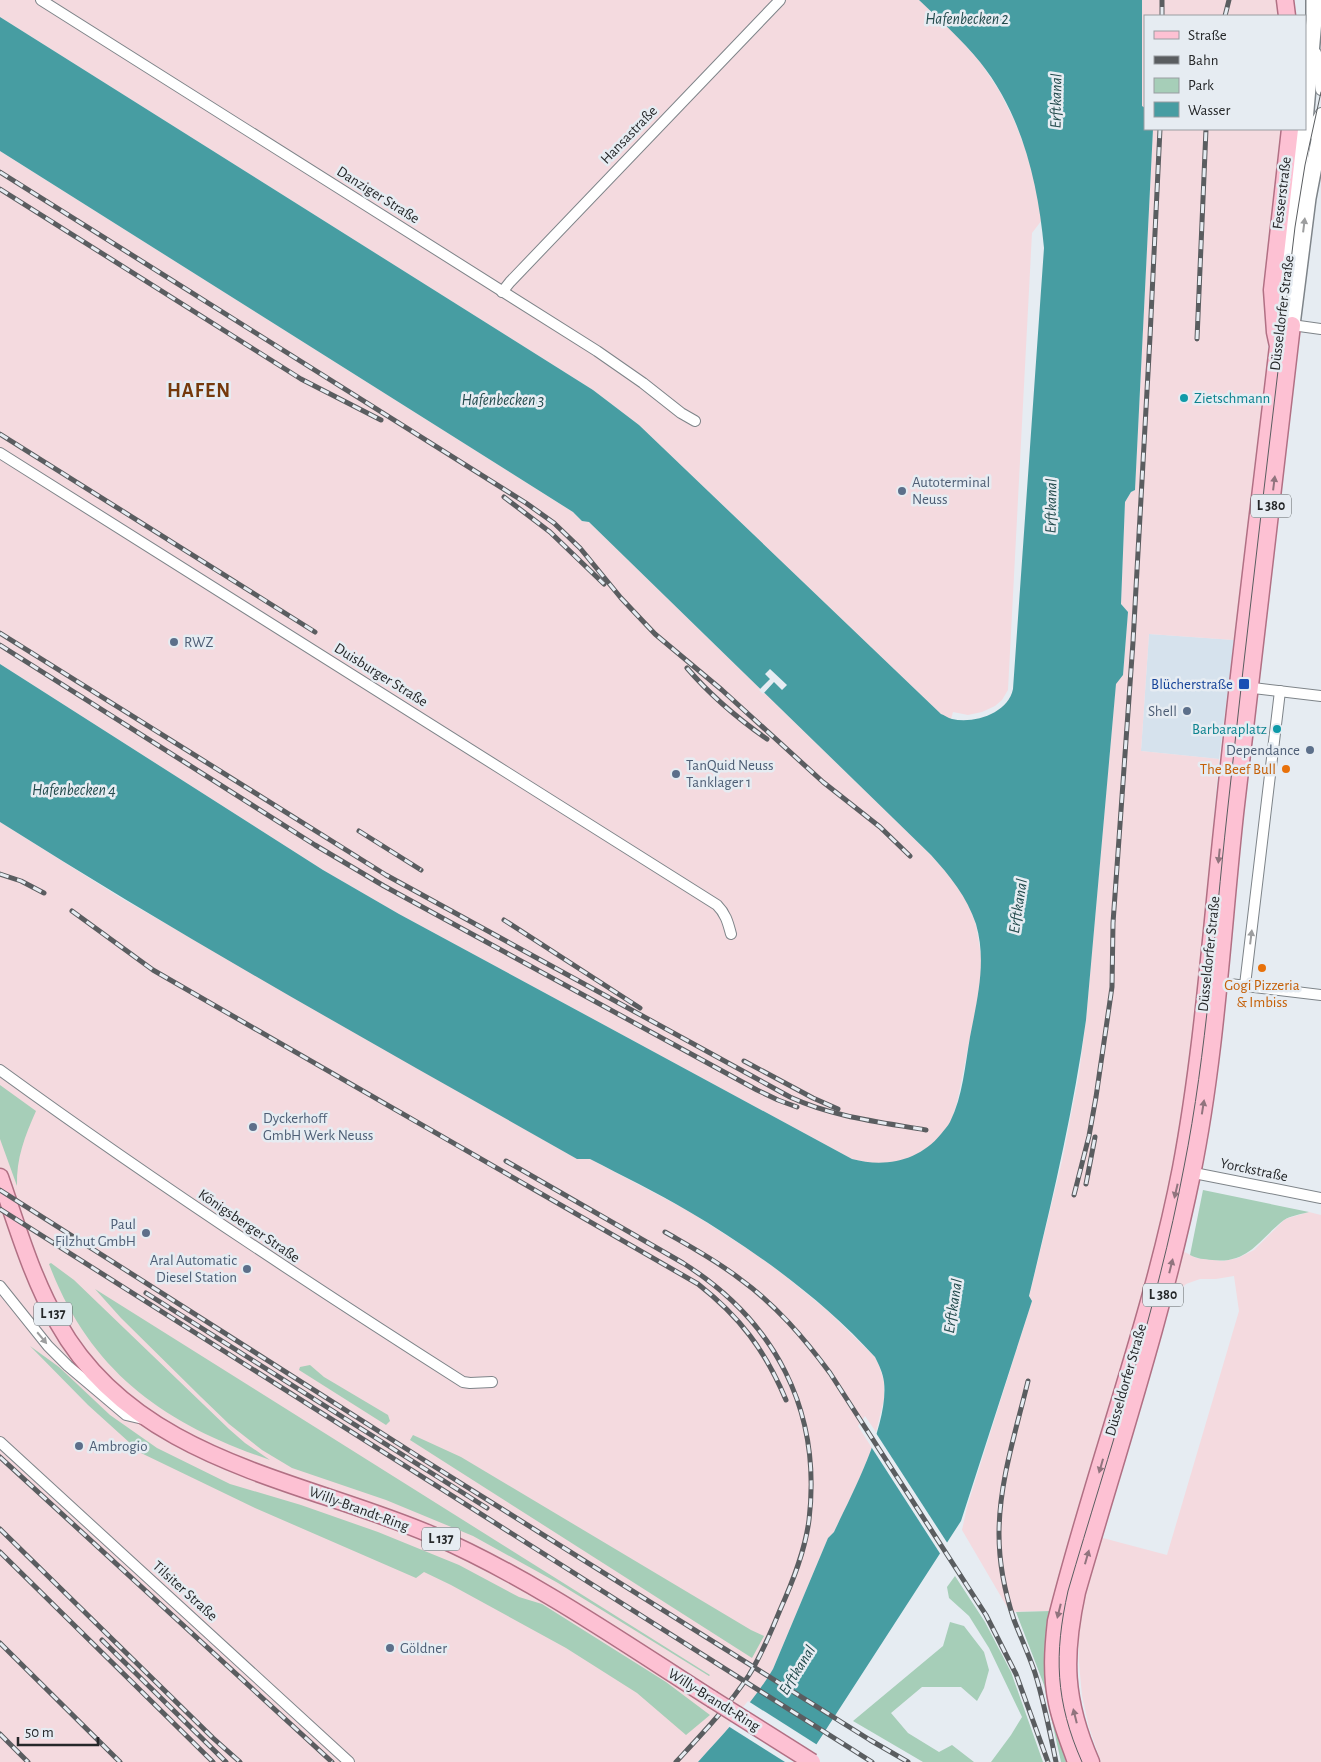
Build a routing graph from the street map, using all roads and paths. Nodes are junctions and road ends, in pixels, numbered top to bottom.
1 (41, 0) edge
2 (780, 0) edge
3 (1285, 0) edge
4 (1314, 0) edge
5 (1287, 15) edge
6 (1314, 20) junction
7 (1321, 90) edge
8 (1306, 110) edge
9 (1321, 113) edge
10 (1290, 130) edge
11 (1304, 130) edge
12 (1321, 130) edge
13 (1302, 144) junction
14 (502, 292) junction
15 (1292, 325) junction
16 (1321, 329) edge
17 (1278, 346) junction
18 (696, 420) dead end
19 (0, 453) edge
20 (1244, 687) junction
21 (1280, 691) junction
22 (1321, 696) edge
23 (731, 934) dead end
24 (1213, 982) junction
25 (1245, 985) junction
26 (1321, 995) edge
27 (0, 1070) edge
28 (1186, 1171) junction
29 (0, 1177) edge
30 (1321, 1198) edge
31 (0, 1286) edge
32 (492, 1382) dead end
33 (150, 1421) junction
34 (0, 1442) edge
35 (350, 1762) edge
36 (812, 1762) edge
37 (1076, 1762) edge
38 (1091, 1762) edge

1 - 14 street, Danziger Straße
2 - 14 street, Hansastraße
3 - 5 main road
4 - 6 main road
6 - 7 street
6 - 8 main road
9 - 13 street
10 - 17 main road, Fesserstraße
11 - 13 main road, Düsseldorfer Straße / L 380
15 -> 12 main road, Düsseldorfer Straße / L 380
13 - 17 main road, Düsseldorfer Straße / L 380
14 - 18 street, Danziger Straße
15 - 16 street
20 -> 15 main road, Düsseldorfer Straße / L 380
17 - 20 main road, Düsseldorfer Straße / L 380
19 - 23 street, Duisburger Straße
20 - 21 street
20 - 24 main road, Düsseldorfer Straße / L 380
21 - 22 street
25 -> 21 street
24 - 25 street
24 - 28 main road, Düsseldorfer Straße / L 380
25 - 26 street
27 - 32 street, Königsberger Straße
28 - 30 street, Yorckstraße
28 -> 37 main road, Düsseldorfer Straße / L 380
38 -> 28 main road, Düsseldorfer Straße / L 380
29 - 33 main road, Willy-Brandt-Ring / L 137
31 -> 33 street
33 - 36 main road, Willy-Brandt-Ring / L 137, bridge
34 - 35 street, Tilsiter Straße

